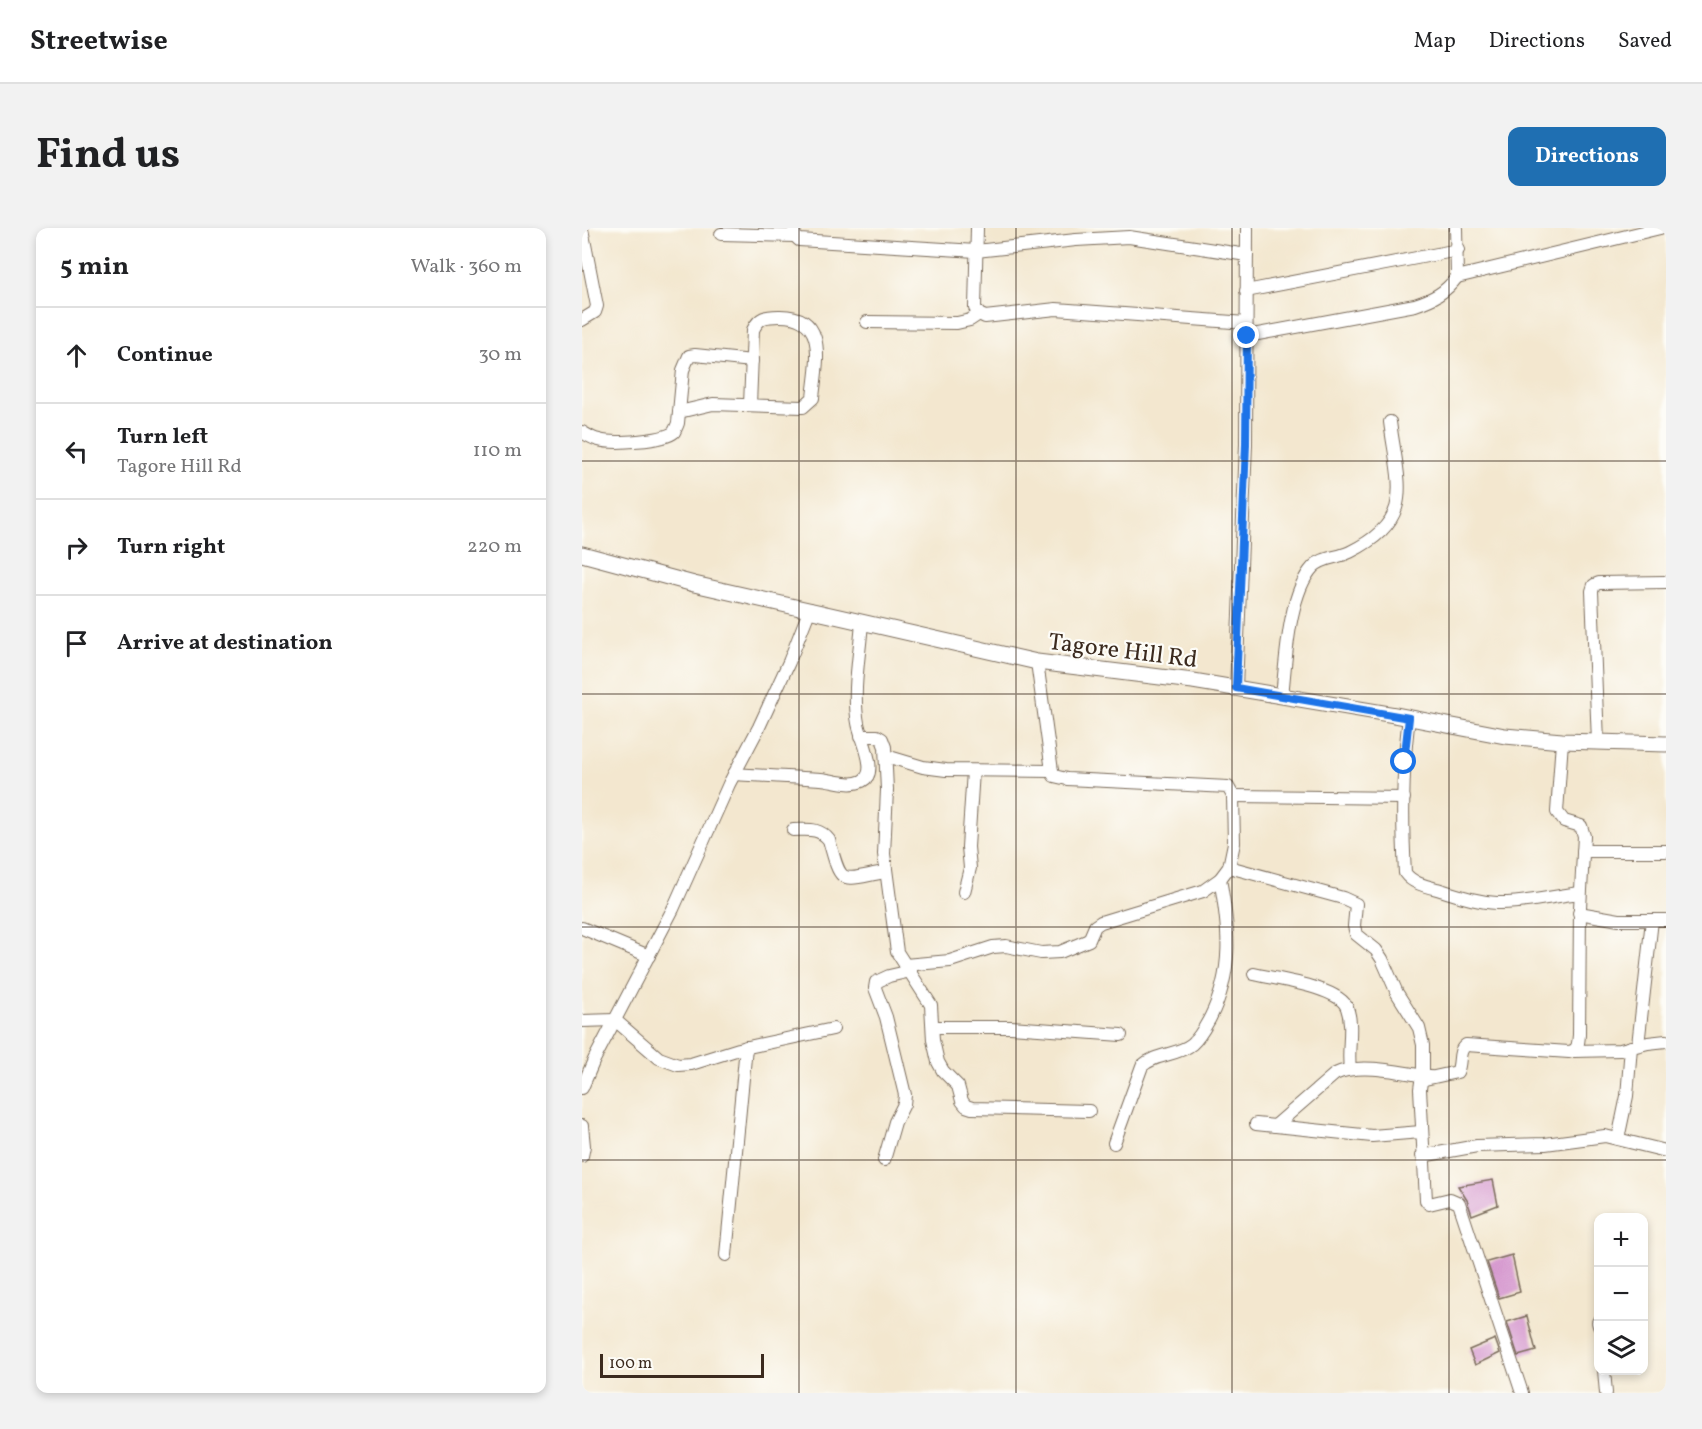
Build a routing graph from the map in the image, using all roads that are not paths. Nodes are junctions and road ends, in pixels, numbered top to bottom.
1 (977, 228) edge
2 (1247, 228) edge
3 (1456, 228) edge
4 (1660, 228) edge
5 (582, 229) edge
6 (795, 232) edge
7 (721, 234) dead end
8 (1458, 250) junction
9 (976, 251) junction
10 (1247, 255) junction
11 (1457, 277) junction
12 (1246, 291) junction
13 (979, 314) junction
14 (582, 320) edge
15 (867, 321) dead end
16 (1246, 330) junction
17 (752, 361) junction
18 (750, 405) junction
19 (679, 412) junction
20 (1390, 422) dead end
21 (582, 432) edge
22 (582, 554) edge
23 (1666, 582) edge
24 (810, 609) junction
25 (862, 622) junction
26 (1037, 662) junction
27 (1236, 688) junction
28 (1282, 696) junction
29 (1409, 718) junction
30 (861, 736) junction
31 (1562, 741) junction
32 (1599, 742) junction
33 (1666, 744) edge
34 (886, 756) junction
35 (973, 771) junction
36 (1052, 771) junction
37 (732, 779) junction
38 (1233, 796) junction
39 (1404, 798) junction
40 (793, 830) dead end
41 (1583, 851) junction
42 (1666, 851) edge
43 (1229, 867) junction
44 (885, 872) junction
45 (1220, 879) junction
46 (964, 892) dead end
47 (1580, 893) junction
48 (1579, 913) junction
49 (1652, 920) junction
50 (1666, 920) edge
51 (582, 928) edge
52 (649, 956) junction
53 (908, 968) junction
54 (1254, 974) dead end
55 (615, 1020) junction
56 (582, 1021) edge
57 (933, 1027) junction
58 (833, 1029) dead end
59 (1121, 1035) dead end
60 (1666, 1041) edge
61 (1635, 1046) junction
62 (746, 1047) junction
63 (1574, 1052) junction
64 (1350, 1069) junction
65 (1427, 1076) junction
66 (582, 1088) edge
67 (1089, 1111) dead end
68 (1256, 1124) dead end
69 (582, 1126) edge
70 (1275, 1126) junction
71 (1421, 1132) junction
72 (1618, 1139) junction
73 (1114, 1143) dead end
74 (1666, 1151) edge
75 (582, 1156) edge
76 (1422, 1156) junction
77 (884, 1160) dead end
78 (726, 1255) dead end
79 (1604, 1375) edge
80 (1522, 1393) edge
81 (1606, 1393) edge

1 - 9 street
2 - 10 street
3 - 8 street
4 - 11 street
5 - 14 street
6 - 7 street
6 - 9 street
8 - 11 street
8 - 12 street
9 - 10 street
9 - 13 street
10 - 12 street
11 - 16 street
12 - 16 street
13 - 15 street
13 - 16 street
16 - 27 street
17 - 18 street
17 - 18 street
17 - 19 street
18 - 19 street
19 - 21 street
20 - 28 street
22 - 24 main road, Tagore Hill Rd
23 - 32 street
24 - 25 main road, Tagore Hill Rd
24 - 37 street
25 - 26 main road, Tagore Hill Rd
25 - 30 street
26 - 27 main road, Tagore Hill Rd
26 - 36 street
27 - 28 main road, Tagore Hill Rd
28 - 29 main road, Tagore Hill Rd
29 - 31 main road, Tagore Hill Rd
29 - 39 street
30 - 34 street
30 - 37 street
31 - 32 main road, Tagore Hill Rd
31 - 41 street
32 - 33 main road, Tagore Hill Rd
34 - 35 street
34 - 44 street
35 - 36 street
35 - 46 street
36 - 38 street
37 - 52 street
38 - 39 street
38 - 43 street
39 - 47 street
40 - 44 street
41 - 42 street
41 - 47 street
43 - 45 street
43 - 65 street
44 - 53 street
45 - 53 street
45 - 73 street
47 - 48 street
48 - 49 street
48 - 63 street
49 - 50 street
49 - 61 street
51 - 52 street
52 - 55 street
53 - 57 street
53 - 77 street
54 - 64 street
55 - 56 street
55 - 62 street
55 - 66 street
57 - 59 street
57 - 67 street
58 - 62 street
60 - 61 street
61 - 63 street
61 - 72 street
62 - 78 street
63 - 65 street
64 - 65 street
64 - 70 street
65 - 71 street
68 - 70 street
69 - 75 street
70 - 71 street
71 - 76 street
72 - 74 street
72 - 76 street
76 - 80 street
79 - 81 street

